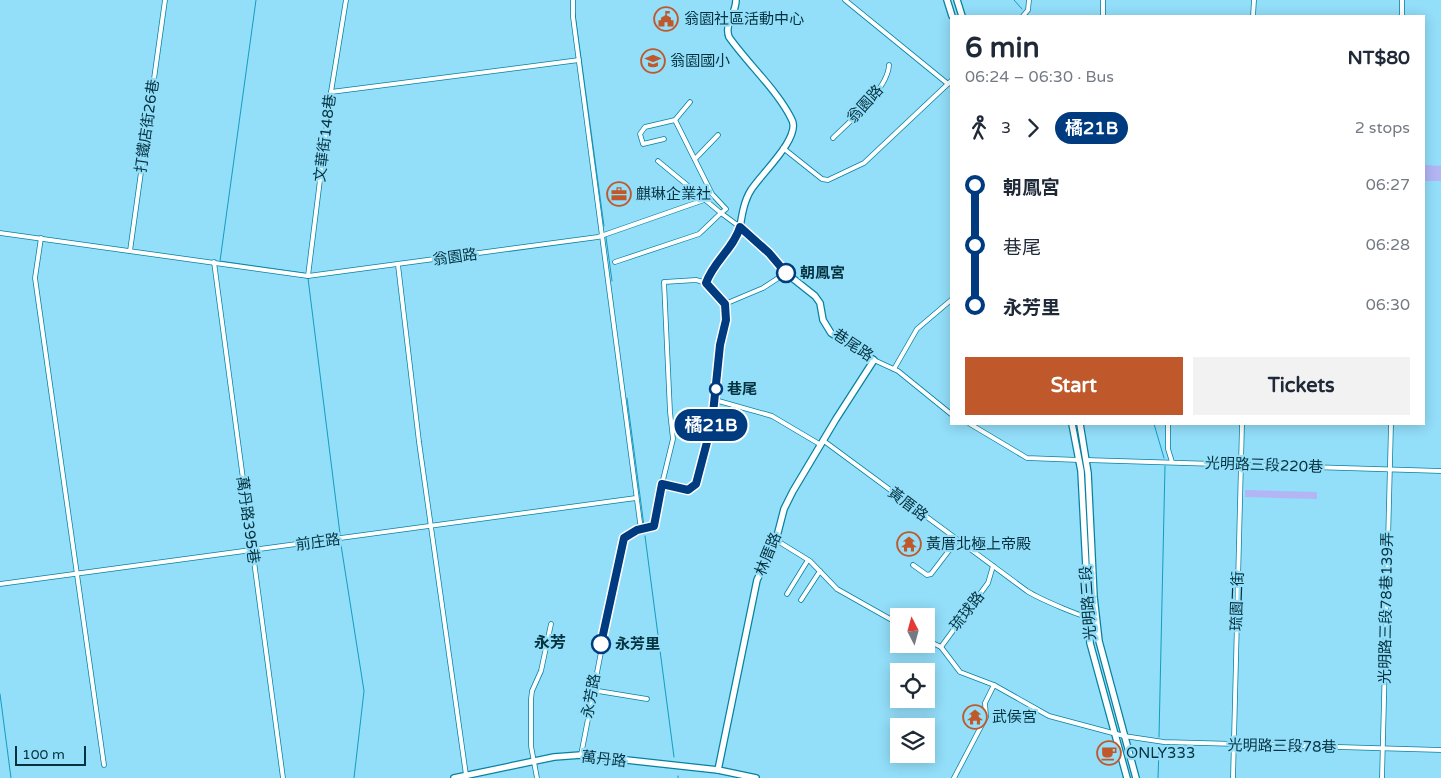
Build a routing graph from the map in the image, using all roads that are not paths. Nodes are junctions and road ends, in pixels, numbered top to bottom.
1 (165, 0) edge
2 (346, 0) edge
3 (573, 0) edge
4 (736, 0) edge
5 (845, 0) edge
6 (947, 0) edge
7 (957, 0) edge
8 (1029, 0) edge
9 (1103, 0) edge
10 (1254, 0) edge
11 (1402, 0) edge
12 (952, 15) edge
13 (962, 15) edge
14 (1024, 15) edge
15 (1103, 15) edge
16 (1253, 15) edge
17 (1402, 15) edge
18 (579, 60) junction
19 (889, 66) dead end
20 (949, 82) edge
21 (331, 92) junction
22 (690, 102) dead end
23 (674, 120) junction
24 (718, 135) dead end
25 (833, 138) dead end
26 (664, 139) dead end
27 (783, 148) junction
28 (695, 158) junction
29 (658, 161) dead end
30 (704, 200) junction
31 (721, 213) junction
32 (740, 227) junction
33 (0, 233) edge
34 (602, 235) junction
35 (40, 238) junction
36 (130, 251) junction
37 (214, 262) junction
38 (615, 262) dead end
39 (398, 265) junction
40 (786, 273) junction
41 (306, 276) junction
42 (706, 283) junction
43 (950, 301) edge
44 (725, 304) junction
45 (874, 360) junction
46 (894, 369) junction
47 (715, 400) junction
48 (950, 413) edge
49 (972, 425) edge
50 (1072, 425) edge
51 (1080, 425) edge
52 (1168, 425) edge
53 (1242, 425) edge
54 (1391, 425) edge
55 (823, 443) junction
56 (1080, 460) junction
57 (1087, 460) junction
58 (1172, 462) junction
59 (1241, 465) junction
60 (1390, 468) junction
61 (1441, 471) edge
62 (662, 484) junction
63 (636, 498) junction
64 (430, 526) junction
65 (641, 530) junction
66 (776, 540) junction
67 (957, 540) junction
68 (252, 551) junction
69 (808, 560) junction
70 (913, 565) dead end
71 (993, 566) junction
72 (820, 571) junction
73 (76, 574) junction
74 (0, 584) edge
75 (786, 594) dead end
76 (801, 600) dead end
77 (890, 619) edge
78 (1097, 619) junction
79 (1090, 620) junction
80 (551, 624) dead end
81 (935, 644) edge
82 (941, 646) junction
83 (994, 685) junction
84 (592, 690) junction
85 (647, 699) dead end
86 (1114, 733) junction
87 (1124, 736) junction
88 (1234, 744) junction
89 (1383, 747) junction
90 (1441, 750) edge
91 (581, 755) junction
92 (533, 761) junction
93 (104, 765) dead end
94 (718, 770) junction
95 (466, 775) junction
96 (283, 778) edge
97 (454, 778) edge
98 (537, 778) edge
99 (756, 778) edge
100 (954, 778) edge
101 (1126, 778) edge
102 (1136, 778) edge
103 (1233, 778) edge
104 (1382, 778) edge

1 - 36 street, 打鐵店街26巷
2 - 21 street, 文華街148巷
3 - 18 street
4 - 27 street
5 - 20 street
6 - 12 street
7 - 13 street
8 - 14 street
9 - 15 street
10 - 16 street
11 - 17 street
18 - 21 street
18 - 34 street
19 - 25 street, 翁園路
20 - 27 street
21 - 41 street, 文華街148巷
22 - 23 street
23 - 26 street
23 - 28 street
24 - 28 street
27 - 32 street
28 - 31 street
29 - 30 street
30 - 31 street
30 - 34 street, 翁園路
31 - 32 street
31 - 38 street
32 - 40 street, 巷尾路
32 - 42 street
33 - 35 street, 翁園路
34 - 39 street, 翁園路
34 - 63 street
35 - 36 street, 翁園路
35 - 73 street
36 - 37 street, 翁園路
37 - 41 street, 翁園路
37 - 68 street, 萬丹路395巷
39 - 41 street, 翁園路
39 - 64 street
40 - 44 street
40 - 45 street, 巷尾路
42 - 44 street
42 - 62 street
43 - 46 street
44 - 47 street
45 - 46 street, 巷尾路
45 - 55 street, 林厝路
46 - 48 street, 巷尾路
47 - 55 street, 黃厝路
47 - 62 street
49 - 56 street
50 - 56 street, 光明路三段
51 - 57 street, 光明路三段
52 - 58 street
53 - 59 street, 琉園二街
54 - 60 street, 光明路三段78巷139弄
55 - 66 street, 林厝路
55 - 67 street, 黃厝路
56 - 57 street
56 - 79 street, 光明路三段
57 - 58 street, 光明路三段220巷
57 - 78 street, 光明路三段
58 - 59 street, 光明路三段220巷
59 - 60 street, 光明路三段220巷
59 - 88 street, 琉園二街
60 - 61 street, 光明路三段220巷
60 - 89 street, 光明路三段78巷139弄
62 - 65 street
63 - 64 street, 前庄路
63 - 65 street
64 - 68 street, 前庄路
64 - 95 street
65 - 84 street, 永芳路
66 - 69 street
66 - 94 street, 林厝路
67 - 70 street
67 - 71 street, 黃厝路
68 - 73 street, 前庄路
68 - 96 street, 萬丹路395巷
69 - 72 street
69 - 75 street
71 - 79 street, 黃厝路
71 - 82 street, 琉球路
72 - 76 street
72 - 77 street
73 - 74 street, 前庄路
73 - 93 street
78 - 79 street
78 - 87 street, 光明路三段
79 - 86 street, 光明路三段
80 - 92 street
81 - 82 street
82 - 83 street, 琉球路
83 - 86 street, 琉球路
83 - 100 street
84 - 85 street
84 - 91 street, 永芳路
86 - 87 street, 琉球路
86 - 101 street, 光明路三段
87 - 88 street, 光明路三段78巷
87 - 102 street, 光明路三段
88 - 89 street, 光明路三段78巷
88 - 103 street, 琉園二街
89 - 90 street, 光明路三段78巷
89 - 104 street, 光明路三段78巷139弄
91 - 92 street, 萬丹路
91 - 94 street, 萬丹路
92 - 95 street, 萬丹路
92 - 98 street
94 - 99 street, 萬丹路
95 - 97 street, 萬丹路

